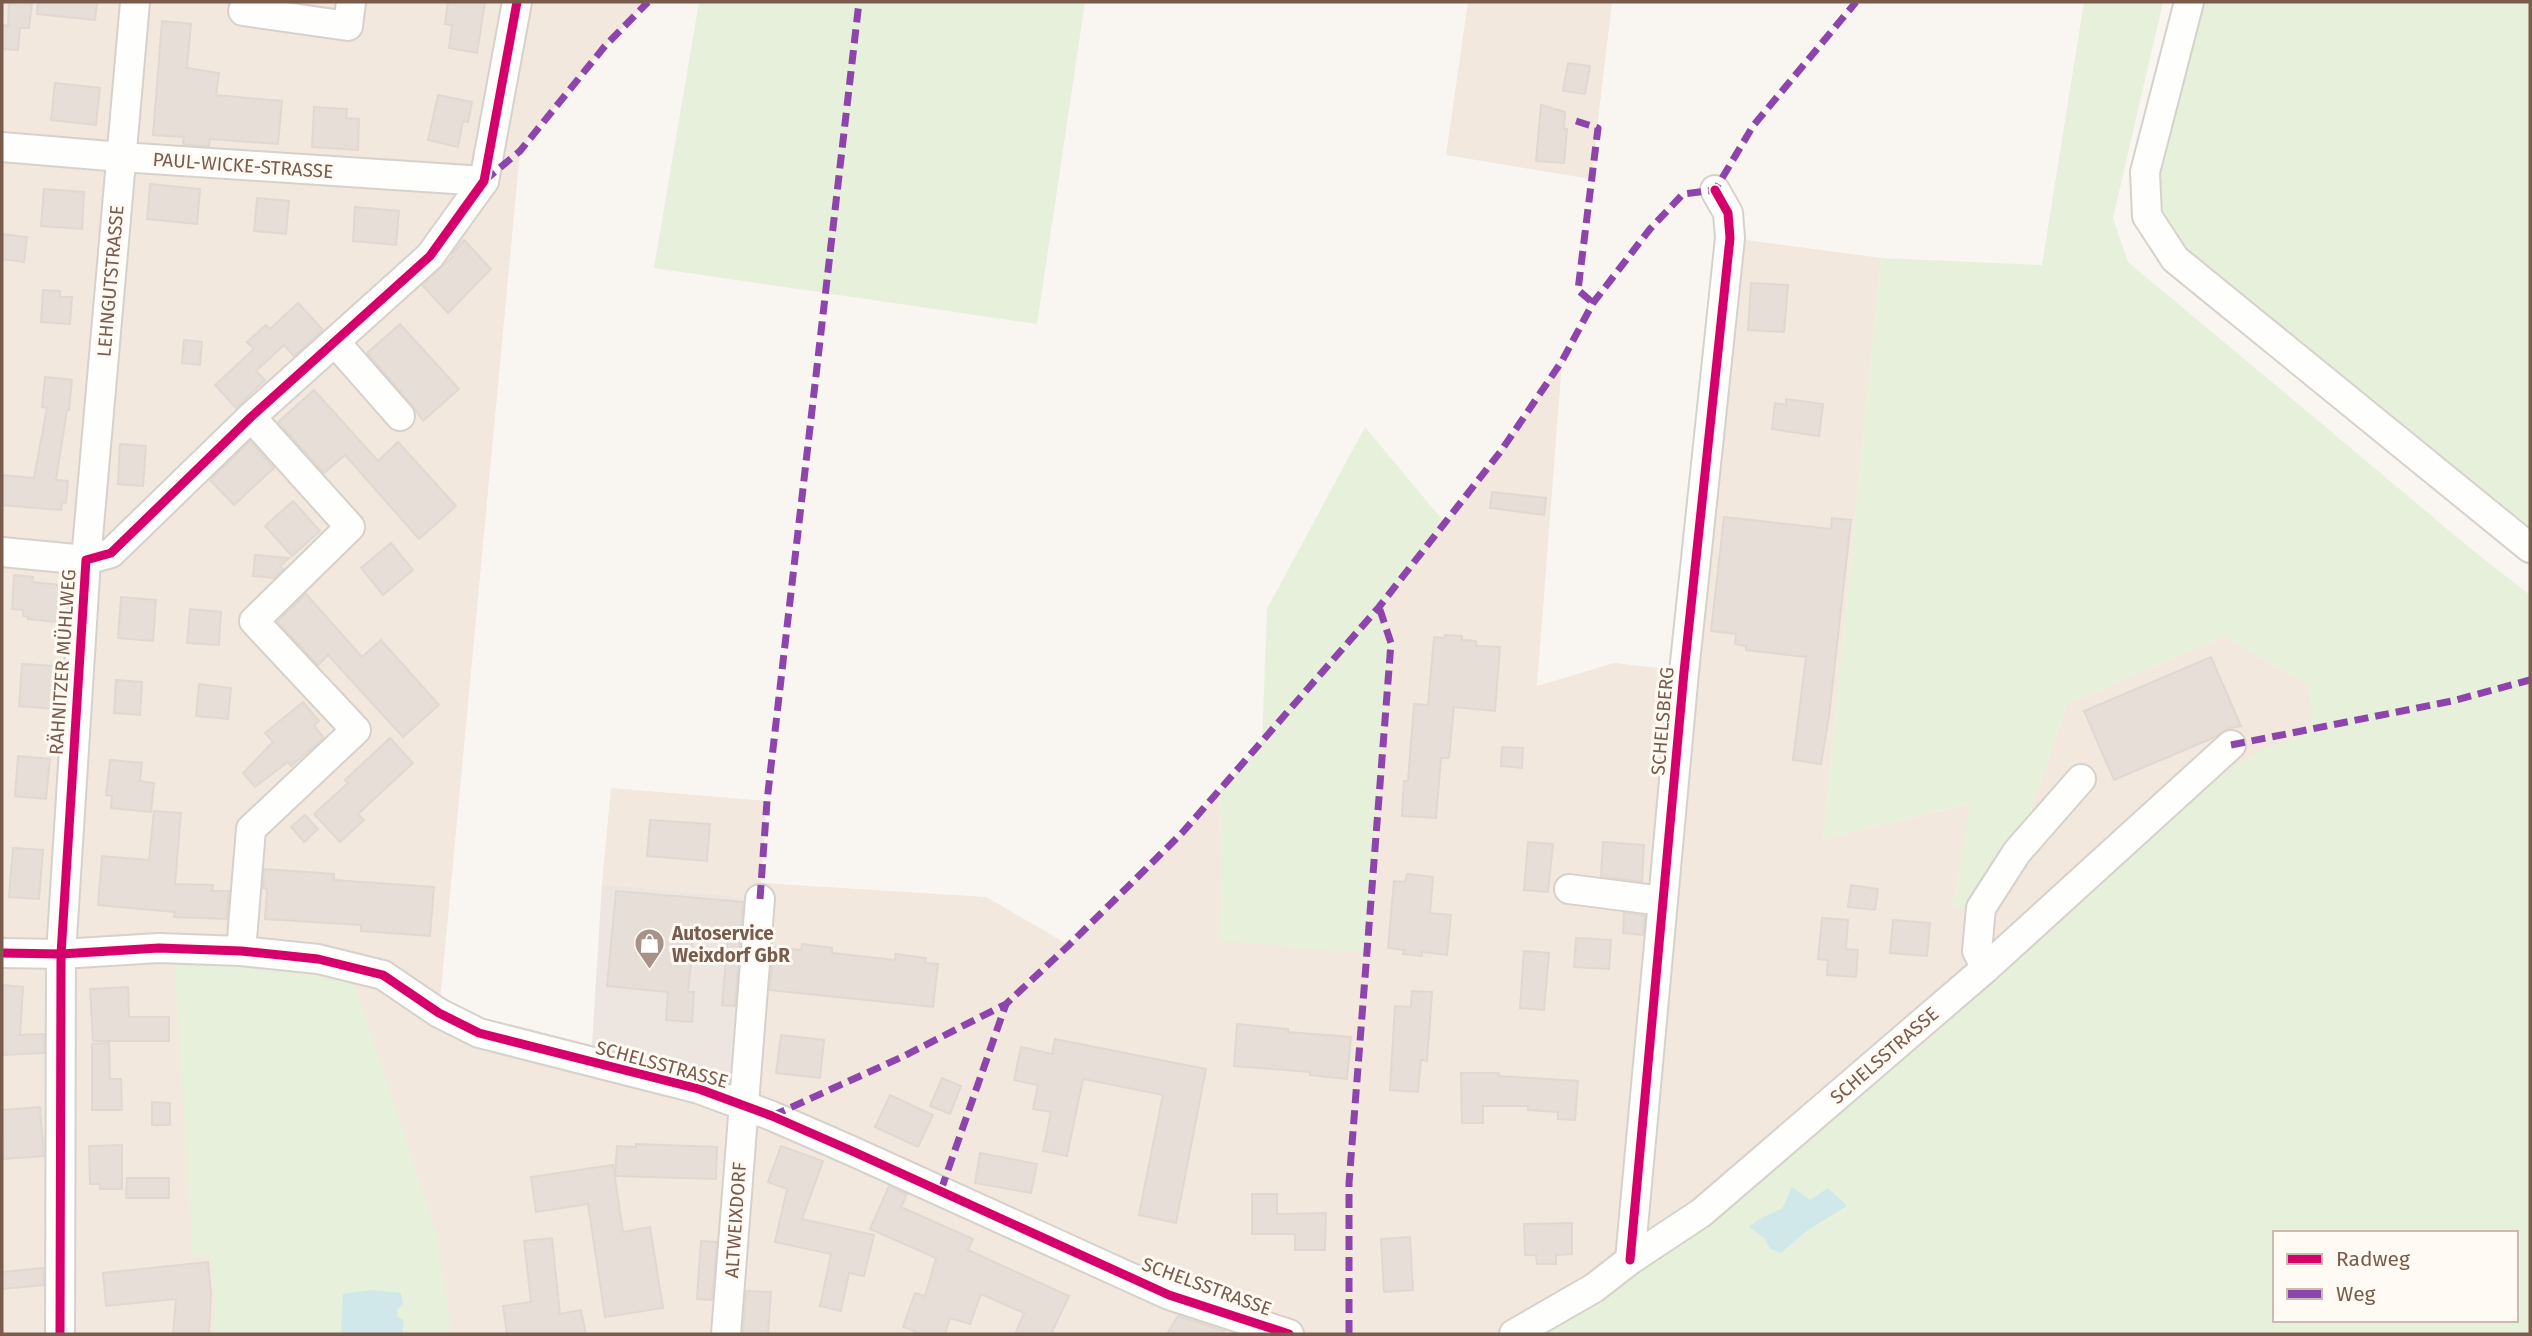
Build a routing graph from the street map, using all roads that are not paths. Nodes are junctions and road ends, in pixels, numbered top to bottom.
1 (135, 2) edge
2 (351, 2) edge
3 (517, 2) edge
4 (2189, 2) edge
5 (243, 11) dead end
6 (2, 147) edge
7 (121, 157) junction
8 (484, 181) junction
9 (1715, 190) dead end
10 (335, 342) junction
11 (400, 416) dead end
12 (251, 417) junction
13 (2530, 548) edge
14 (2, 552) edge
15 (86, 560) junction
16 (2231, 745) dead end
17 (2081, 779) dead end
18 (1569, 889) dead end
19 (760, 899) dead end
20 (1662, 901) junction
21 (241, 951) junction
22 (2, 953) edge
23 (61, 954) junction
24 (1986, 968) junction
25 (743, 1105) junction
26 (1630, 1260) junction
27 (60, 1334) edge
28 (726, 1334) edge
29 (1289, 1334) edge
30 (1514, 1334) edge

1 - 7 street, LEHNGUTSTRASSE
2 - 5 street
3 - 8 street, RÄHNITZER MÜHLWEG
4 - 13 street
6 - 7 street, PAUL-WICKE-STRASSE
7 - 8 street, PAUL-WICKE-STRASSE
7 - 15 street, LEHNGUTSTRASSE
8 - 10 street, RÄHNITZER MÜHLWEG
9 - 20 street, SCHELSBERG
10 - 11 street
10 - 12 street, RÄHNITZER MÜHLWEG
12 - 15 street, RÄHNITZER MÜHLWEG
12 - 21 street
14 - 15 street
15 - 23 street, RÄHNITZER MÜHLWEG
16 - 24 street, SCHELSSTRASSE
17 - 24 street
18 - 20 street
19 - 25 street, ALTWEIXDORF
20 - 26 street, SCHELSBERG
21 - 23 street, SCHELSSTRASSE
21 - 25 street, SCHELSSTRASSE
22 - 23 street, SCHELSSTRASSE
23 - 27 street, RÄHNITZER MÜHLWEG
24 - 26 street, SCHELSSTRASSE
25 - 28 street, ALTWEIXDORF
25 - 29 street, SCHELSSTRASSE
26 - 30 street, SCHELSSTRASSE

